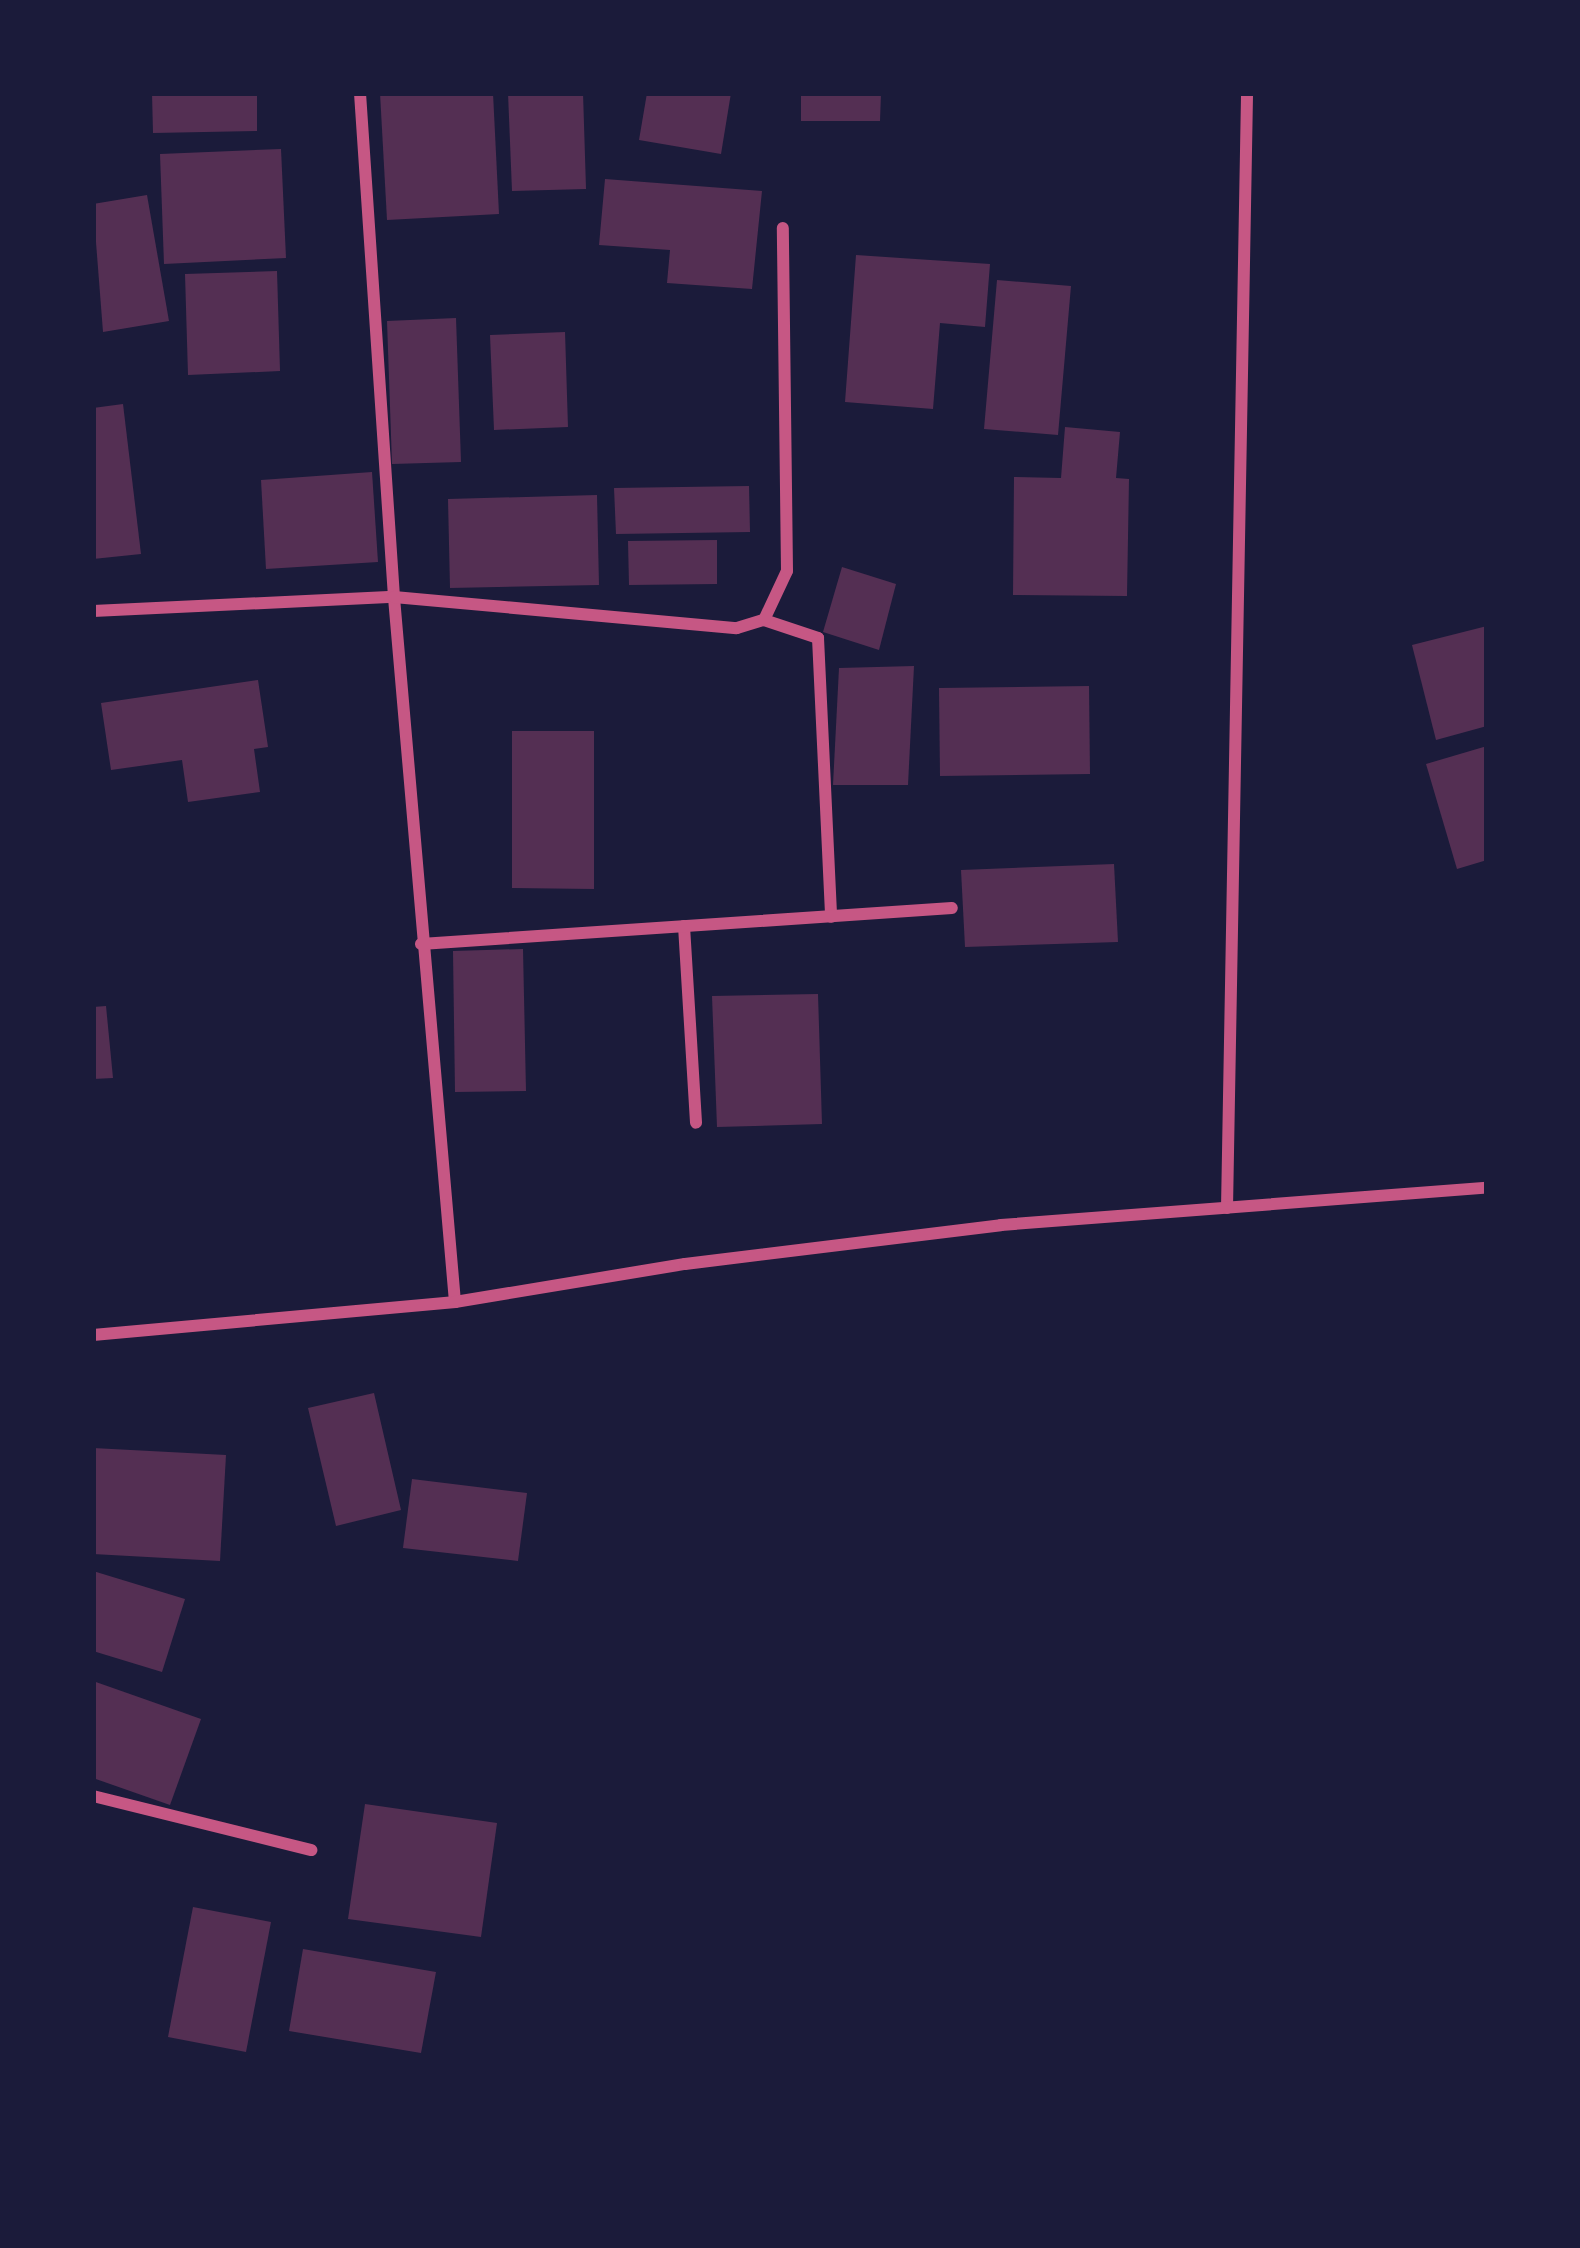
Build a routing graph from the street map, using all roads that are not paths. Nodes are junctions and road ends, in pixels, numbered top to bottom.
1 (360, 93) edge
2 (1246, 93) edge
3 (783, 228) dead end
4 (394, 596) junction
5 (93, 611) edge
6 (764, 620) junction
7 (952, 908) dead end
8 (831, 917) junction
9 (684, 926) junction
10 (421, 944) junction
11 (696, 1123) dead end
12 (1487, 1188) edge
13 (1227, 1208) junction
14 (455, 1302) junction
15 (93, 1335) edge
16 (93, 1796) edge
17 (311, 1850) dead end

1 - 4 street
2 - 13 street
3 - 6 street
4 - 5 street
4 - 6 street
4 - 10 street
6 - 8 street
7 - 8 street
8 - 9 street
9 - 10 street
9 - 11 street
10 - 14 street
12 - 13 street
13 - 14 street
14 - 15 street
16 - 17 street

